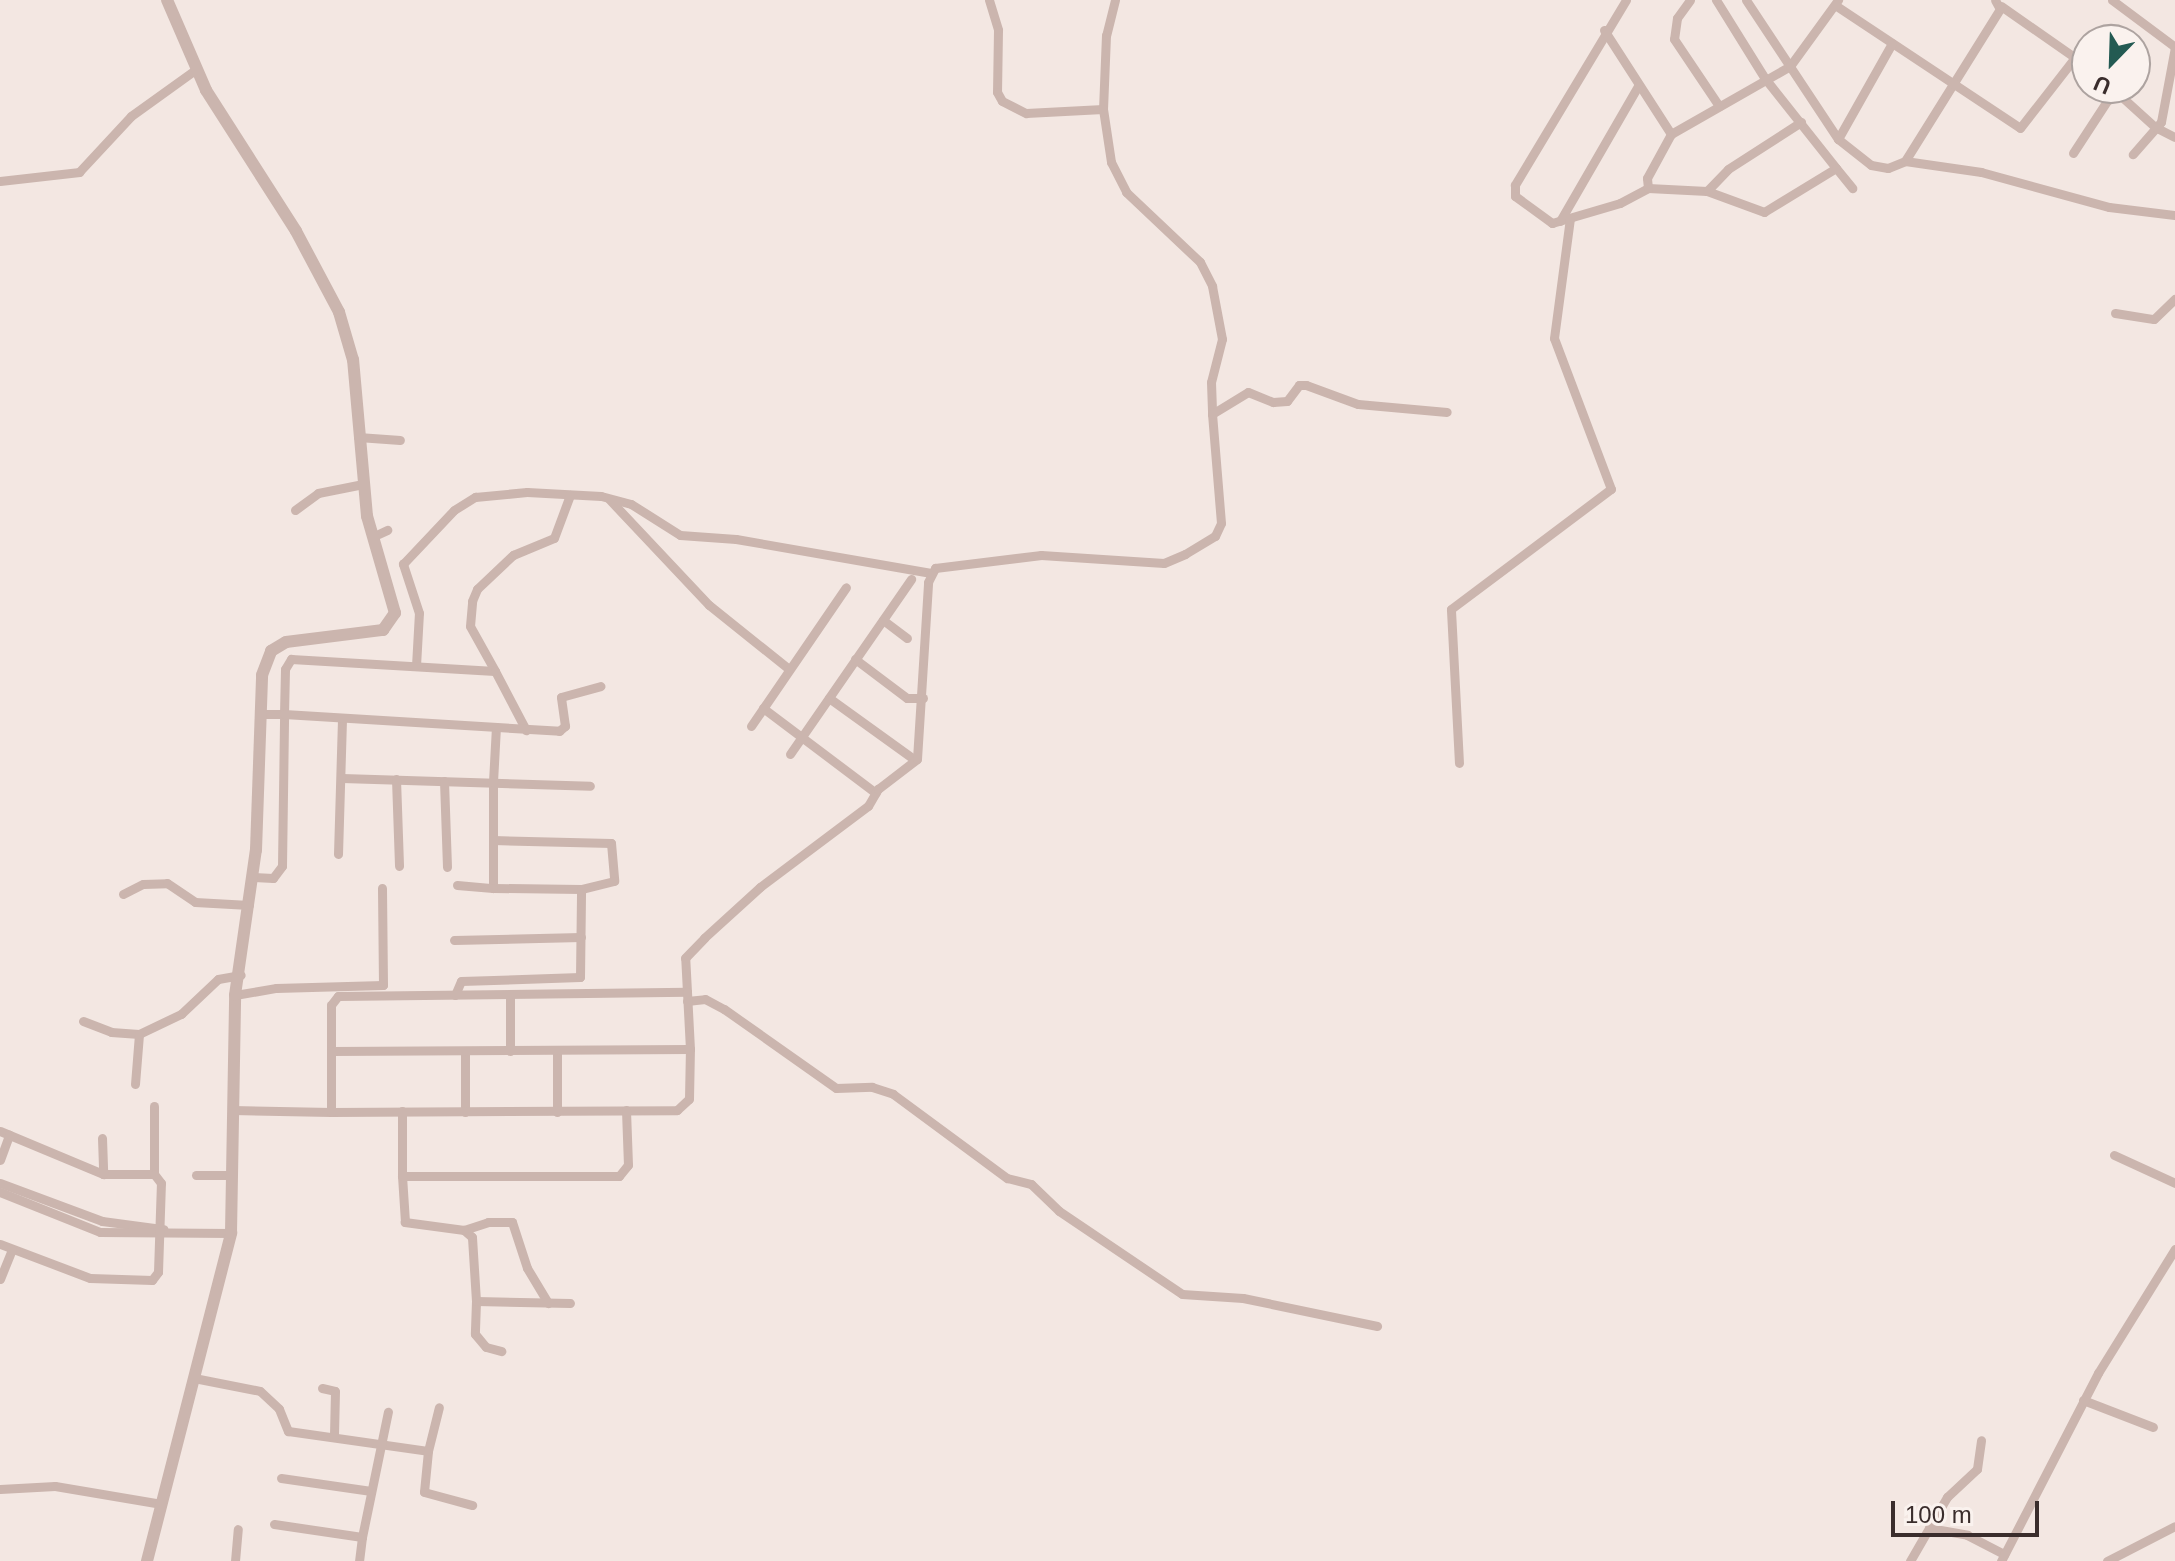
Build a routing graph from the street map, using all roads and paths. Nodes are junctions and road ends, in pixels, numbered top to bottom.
1 (167, 0) edge
2 (989, 0) edge
3 (1115, 0) edge
4 (1626, 0) edge
5 (1690, 0) edge
6 (1716, 0) edge
7 (1746, 0) edge
8 (1762, 0) edge
9 (2112, 0) edge
10 (1836, 3) edge
11 (1998, 3) edge
12 (1754, 13) junction
13 (1604, 30) junction
14 (1892, 43) junction
15 (2175, 47) edge
16 (2071, 53) edge
17 (2071, 62) edge
18 (1790, 66) junction
19 (195, 70) junction
20 (1771, 73) junction
21 (1954, 82) junction
22 (1638, 86) junction
23 (2104, 104) edge
24 (2130, 104) edge
25 (1719, 106) junction
26 (1103, 109) junction
27 (1801, 122) junction
28 (2155, 127) junction
29 (1671, 134) junction
30 (2175, 137) edge
31 (1838, 139) junction
32 (2073, 153) dead end
33 (2133, 154) dead end
34 (1905, 161) junction
35 (1836, 168) junction
36 (0, 181) edge
37 (1648, 188) junction
38 (1852, 188) dead end
39 (1707, 191) junction
40 (2175, 215) edge
41 (1565, 220) junction
42 (2175, 299) edge
43 (2115, 313) dead end
44 (1447, 412) dead end
45 (1212, 414) junction
46 (358, 437) junction
47 (400, 440) dead end
48 (363, 484) junction
49 (570, 495) junction
50 (608, 498) junction
51 (295, 510) dead end
52 (387, 530) dead end
53 (372, 537) junction
54 (403, 564) junction
55 (384, 573) junction
56 (931, 573) junction
57 (911, 579) dead end
58 (846, 587) dead end
59 (883, 620) junction
60 (907, 638) dead end
61 (855, 659) junction
62 (416, 666) junction
63 (789, 669) junction
64 (495, 671) junction
65 (601, 686) dead end
66 (829, 698) junction
67 (923, 698) junction
68 (763, 708) junction
69 (260, 714) junction
70 (284, 714) junction
71 (342, 718) junction
72 (751, 726) dead end
73 (496, 727) junction
74 (526, 730) junction
75 (802, 737) junction
76 (790, 754) dead end
77 (915, 760) junction
78 (1459, 763) dead end
79 (342, 778) junction
80 (396, 779) junction
81 (444, 781) junction
82 (493, 782) junction
83 (590, 786) dead end
84 (876, 793) junction
85 (493, 840) junction
86 (338, 854) dead end
87 (399, 866) dead end
88 (447, 867) dead end
89 (252, 877) junction
90 (457, 885) dead end
91 (382, 888) dead end
92 (493, 888) junction
93 (581, 889) junction
94 (123, 894) dead end
95 (249, 905) junction
96 (581, 937) junction
97 (454, 940) dead end
98 (241, 975) junction
99 (510, 994) junction
100 (235, 995) junction
101 (455, 995) junction
102 (687, 996) junction
103 (83, 1021) dead end
104 (139, 1034) junction
105 (690, 1049) junction
106 (331, 1051) junction
107 (465, 1051) junction
108 (510, 1051) junction
109 (557, 1051) junction
110 (135, 1084) dead end
111 (154, 1106) dead end
112 (232, 1110) junction
113 (626, 1110) junction
114 (402, 1111) junction
115 (331, 1112) junction
116 (465, 1112) junction
117 (557, 1112) junction
118 (5, 1133) edge
119 (102, 1138) dead end
120 (2114, 1155) dead end
121 (0, 1160) edge
122 (103, 1174) junction
123 (154, 1174) junction
124 (196, 1175) dead end
125 (232, 1175) junction
126 (402, 1176) junction
127 (0, 1183) edge
128 (2175, 1183) edge
129 (0, 1192) edge
130 (49, 1206) junction
131 (464, 1230) junction
132 (159, 1231) junction
133 (231, 1233) junction
134 (0, 1244) edge
135 (12, 1249) junction
136 (2175, 1249) edge
137 (0, 1279) edge
138 (476, 1301) junction
139 (548, 1303) junction
140 (570, 1303) dead end
141 (1377, 1326) dead end
142 (501, 1351) dead end
143 (194, 1378) junction
144 (322, 1388) dead end
145 (2083, 1400) junction
146 (439, 1407) dead end
147 (388, 1412) dead end
148 (2153, 1427) dead end
149 (334, 1436) junction
150 (1981, 1440) dead end
151 (379, 1444) junction
152 (428, 1451) junction
153 (281, 1478) dead end
154 (0, 1489) edge
155 (371, 1491) junction
156 (161, 1504) junction
157 (472, 1505) dead end
158 (274, 1524) dead end
159 (2175, 1526) edge
160 (1929, 1528) junction
161 (238, 1529) dead end
162 (362, 1537) junction
163 (2003, 1558) edge
164 (147, 1561) edge
165 (235, 1561) edge
166 (359, 1561) edge
167 (1910, 1561) edge
168 (2107, 1561) edge

1 - 19 street
2 - 26 street
3 - 26 street
4 - 13 street
5 - 25 street
6 - 20 street
7 - 12 street
8 - 12 street
9 - 15 street
10 - 14 street
10 - 18 street
11 - 16 street
11 - 21 street
12 - 18 street
13 - 22 street
13 - 41 street
14 - 21 street
14 - 31 street
15 - 28 street
17 - 21 street
18 - 20 street
18 - 31 street
19 - 36 street
19 - 46 street
20 - 25 street
20 - 27 street
21 - 34 street
22 - 29 street
22 - 41 street
23 - 32 street
24 - 28 street
25 - 29 street
26 - 45 street
27 - 35 street
27 - 39 street
28 - 30 street
28 - 33 street
29 - 37 street
31 - 34 street
34 - 40 street
35 - 38 street
35 - 39 street
37 - 39 street
37 - 41 street
41 - 78 street
42 - 43 street
44 - 45 street
45 - 56 street
46 - 47 street
46 - 48 street
48 - 51 street
48 - 53 street
49 - 50 street
49 - 54 street
49 - 64 street
50 - 56 street
50 - 63 street
52 - 53 street
53 - 55 street
54 - 55 street
54 - 62 street
55 - 69 street
56 - 67 street
57 - 59 street
58 - 63 street
59 - 60 street
59 - 61 street
61 - 66 street
61 - 67 street
62 - 64 street
62 - 70 street
63 - 68 street
64 - 74 street
65 - 74 street
66 - 75 street
66 - 77 street
67 - 77 street
68 - 72 street
68 - 75 street
69 - 70 street
69 - 89 street
70 - 71 street
70 - 89 street
71 - 73 street
71 - 79 street
73 - 74 street
73 - 82 street
75 - 76 street
75 - 84 street
77 - 84 street
79 - 80 street
79 - 86 street
80 - 81 street
80 - 87 street
81 - 82 street
81 - 88 street
82 - 83 street
82 - 85 street
84 - 102 street
85 - 92 street
85 - 93 street
89 - 95 street
90 - 92 street
91 - 100 street
92 - 93 street
93 - 96 street
94 - 95 street
95 - 98 street
96 - 97 street
96 - 101 street
98 - 100 street
98 - 104 street
99 - 101 street
99 - 102 street
99 - 108 street
100 - 112 street
101 - 106 street
102 - 105 street
102 - 141 street
103 - 104 street
104 - 110 street
105 - 109 street
105 - 113 street
106 - 107 street
106 - 115 street
107 - 108 street
107 - 116 street
108 - 109 street
109 - 117 street
111 - 123 street
112 - 115 street
112 - 125 street
113 - 117 street
113 - 126 street
114 - 115 street
114 - 116 street
114 - 126 street
116 - 117 street
118 - 121 street
118 - 122 street
119 - 122 street
120 - 128 street
122 - 123 street
123 - 132 street
124 - 125 street
125 - 133 street
126 - 131 street
127 - 130 street
129 - 130 street
130 - 132 street
131 - 138 street
131 - 139 street
132 - 133 street
132 - 135 street
133 - 143 street
134 - 135 street
135 - 137 street
136 - 145 street
138 - 139 street
138 - 142 street
139 - 140 street
143 - 149 street
143 - 156 street
144 - 149 street
145 - 148 street
145 - 163 street
146 - 152 street
147 - 151 street
149 - 151 street
150 - 160 street
151 - 152 street
151 - 155 street
152 - 157 street
153 - 155 street
154 - 156 street
155 - 162 street
156 - 164 street
158 - 162 street
159 - 168 street
160 - 163 street
160 - 167 street
161 - 165 street
162 - 166 street

